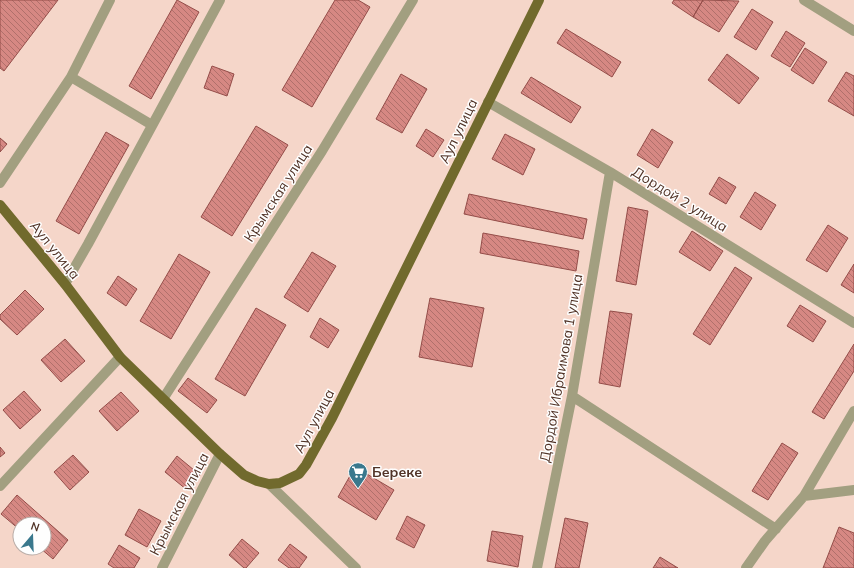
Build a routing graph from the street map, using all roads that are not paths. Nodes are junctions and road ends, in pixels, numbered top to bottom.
1 (110, 0) edge
2 (413, 0) edge
3 (540, 0) edge
4 (806, 0) edge
5 (217, 1) edge
6 (854, 31) edge
7 (71, 77) junction
8 (488, 102) junction
9 (152, 125) junction
10 (610, 172) junction
11 (0, 183) edge
12 (0, 205) edge
13 (65, 284) junction
14 (854, 324) edge
15 (120, 357) junction
16 (572, 396) junction
17 (163, 399) junction
18 (854, 411) edge
19 (220, 454) junction
20 (269, 484) junction
21 (0, 486) edge
22 (854, 490) edge
23 (804, 496) junction
24 (776, 529) junction
25 (162, 568) edge
26 (356, 568) edge
27 (537, 568) edge
28 (746, 568) edge

1 - 7 street
2 - 17 street, Крымская улица
3 - 8 main road, Аул улица
4 - 6 street
5 - 9 street
7 - 9 street
7 - 11 street
8 - 10 street, Дордой 2 улица
8 - 20 main road, Аул улица
9 - 13 street
10 - 14 street, Дордой 2 улица
10 - 16 street, Дордой Ибраимова 1 улица
12 - 13 main road, Аул улица
13 - 15 main road, Аул улица
15 - 17 main road, Аул улица
15 - 21 street
16 - 24 street
16 - 27 street, Дордой Ибраимова 1 улица
17 - 19 main road, Аул улица
18 - 23 street
19 - 20 main road, Аул улица
19 - 25 street, Крымская улица
20 - 26 street
22 - 23 street
23 - 24 street
24 - 28 street

